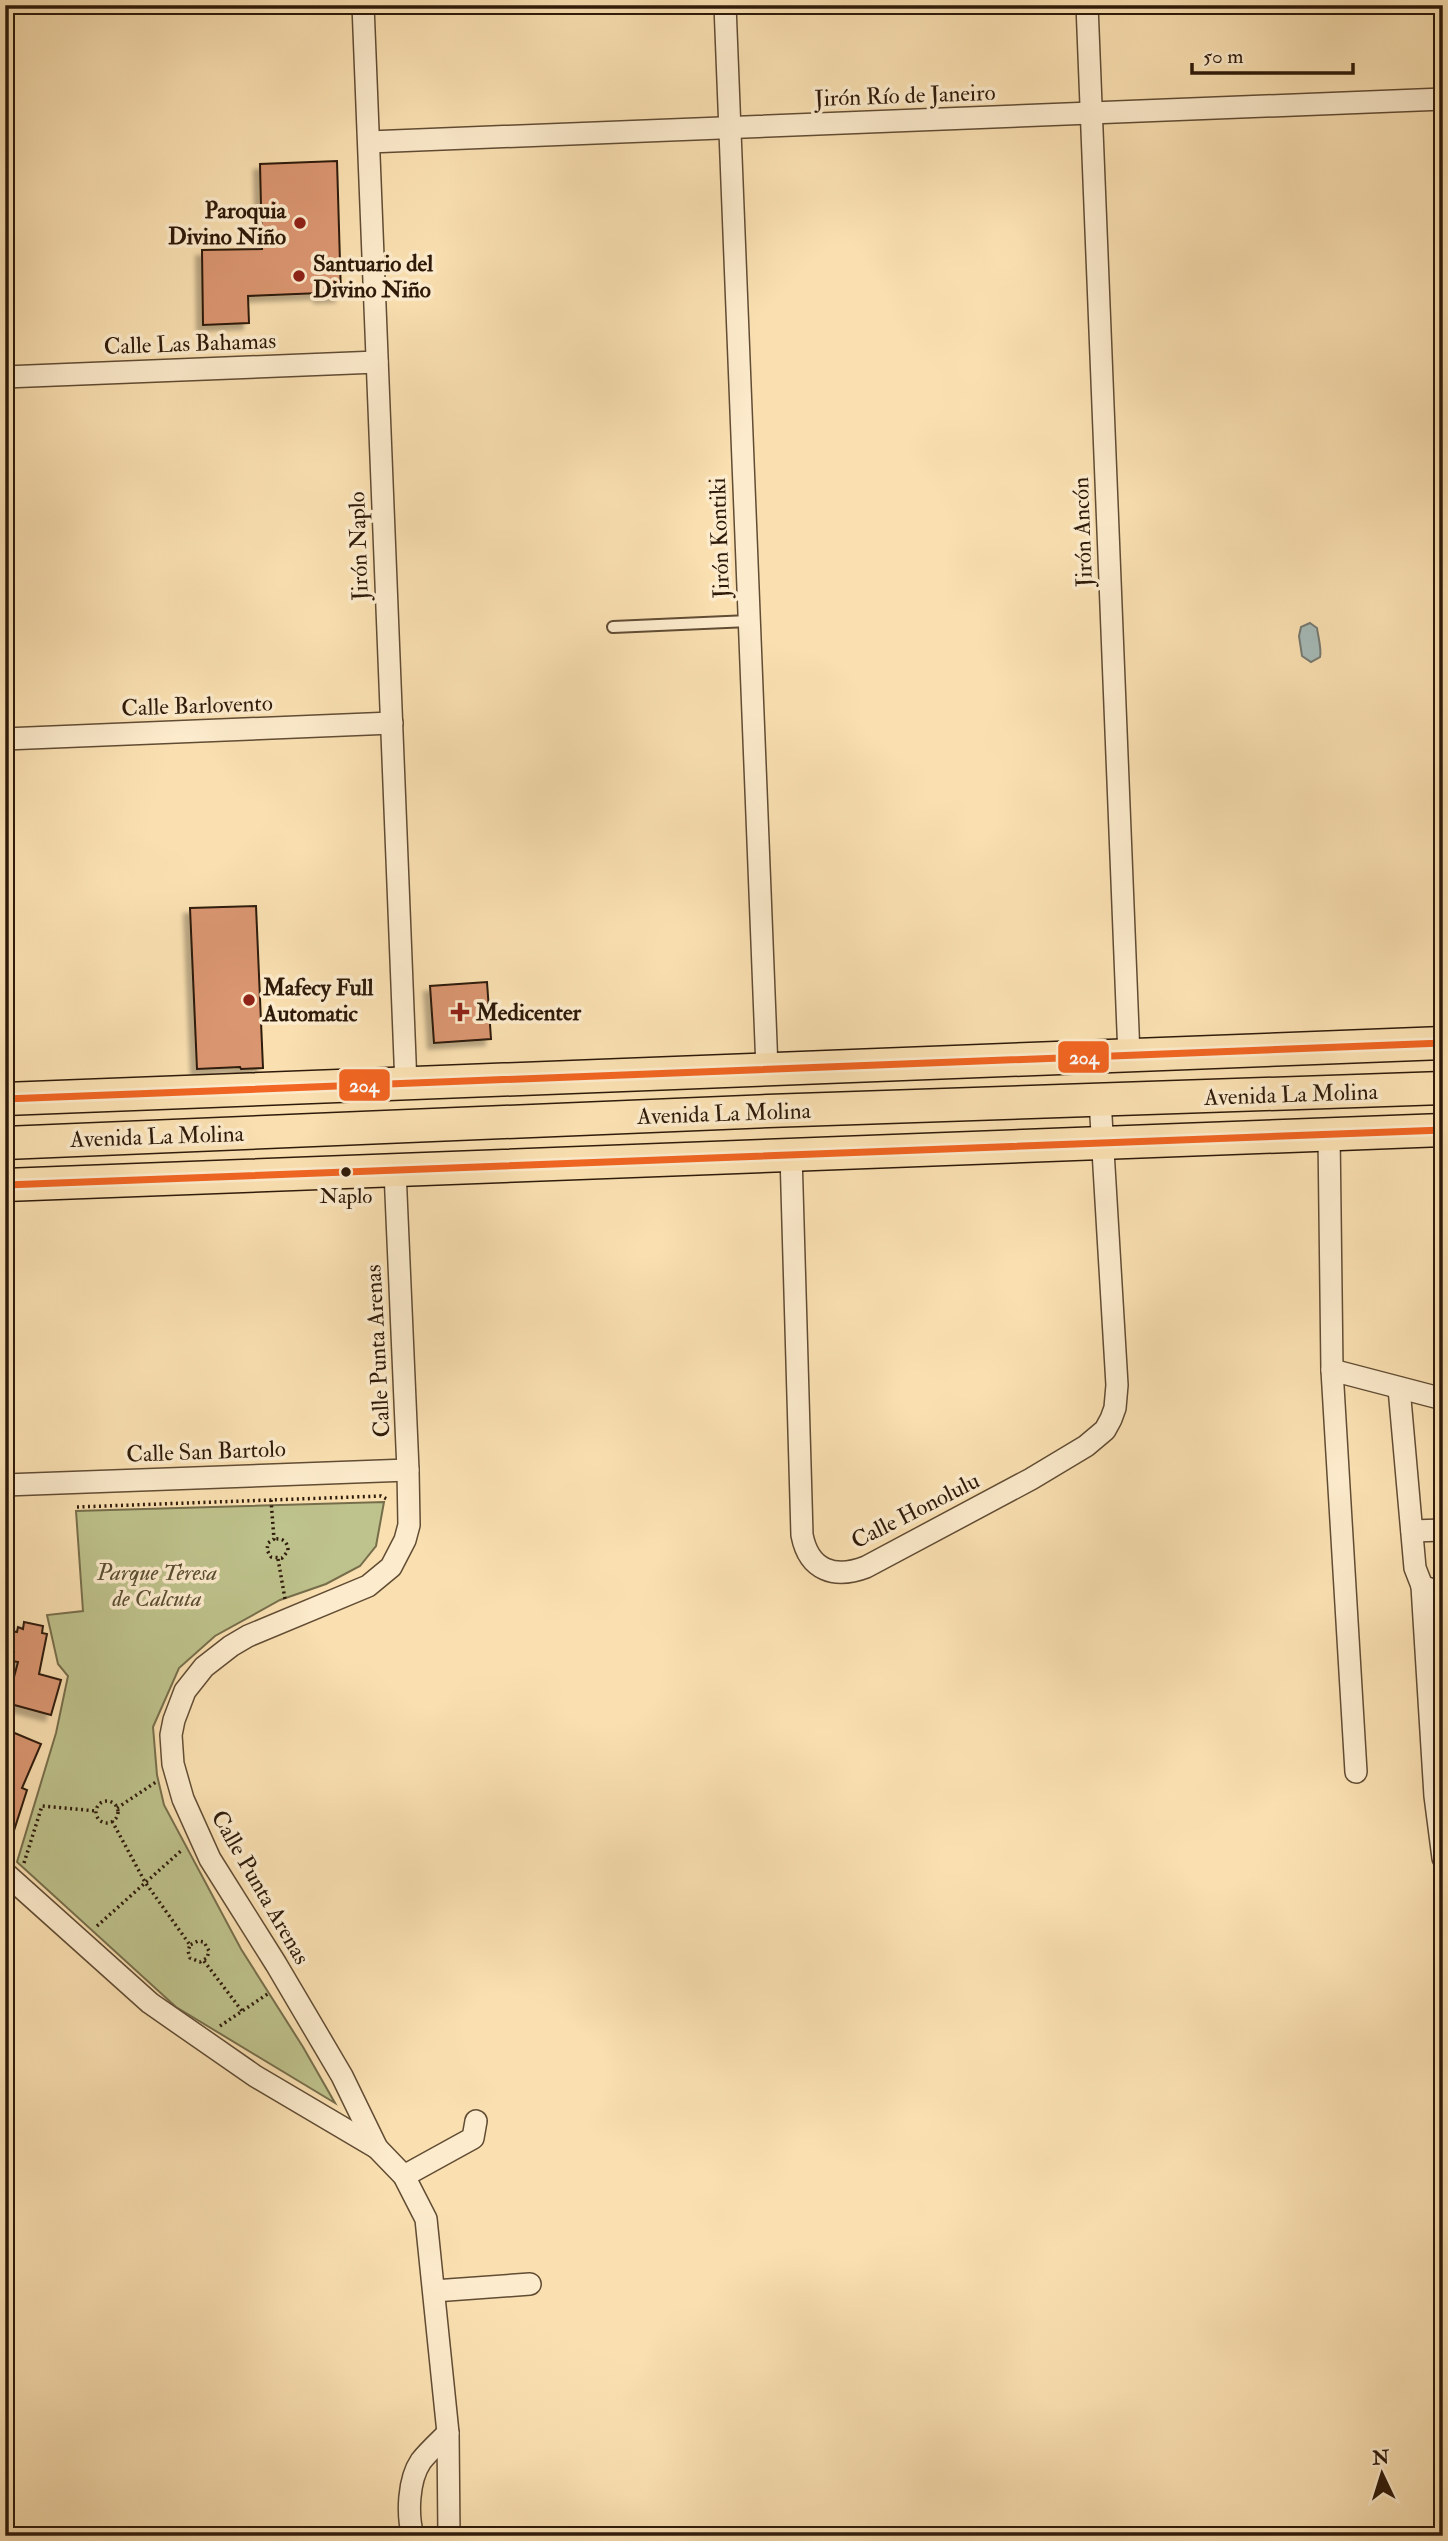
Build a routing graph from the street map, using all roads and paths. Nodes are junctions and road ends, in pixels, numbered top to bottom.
1 (363, 5) edge
2 (724, 5) edge
3 (1087, 5) edge
4 (1443, 99) edge
5 (1091, 113) junction
6 (729, 128) junction
7 (369, 142) junction
8 (377, 362) junction
9 (5, 377) edge
10 (749, 621) junction
11 (613, 627) dead end
12 (392, 723) junction
13 (5, 738) edge
14 (1443, 1043) edge
15 (1129, 1056) junction
16 (767, 1069) junction
17 (406, 1085) junction
18 (1443, 1088) edge
19 (5, 1099) edge
20 (1100, 1100) junction
21 (1443, 1130) edge
22 (1329, 1134) junction
23 (1102, 1142) junction
24 (5, 1143) edge
25 (791, 1154) junction
26 (395, 1171) junction
27 (5, 1185) edge
28 (1332, 1370) junction
29 (1399, 1388) junction
30 (1443, 1399) edge
31 (408, 1470) junction
32 (5, 1485) edge
33 (271, 1500) junction
34 (76, 1507) dead end
35 (388, 1512) dead end
36 (1443, 1530) edge
37 (1412, 1531) junction
38 (274, 1539) junction
39 (278, 1559) junction
40 (1422, 1586) junction
41 (1443, 1594) edge
42 (296, 1598) dead end
43 (1356, 1772) dead end
44 (162, 1779) dead end
45 (117, 1808) junction
46 (96, 1811) junction
47 (112, 1821) junction
48 (188, 1845) dead end
49 (1443, 1858) edge
50 (14, 1872) edge
51 (145, 1881) junction
52 (88, 1935) dead end
53 (190, 1945) junction
54 (204, 1961) junction
55 (272, 1991) dead end
56 (242, 2011) junction
57 (213, 2032) dead end
58 (476, 2121) dead end
59 (377, 2148) junction
60 (404, 2176) junction
61 (530, 2284) dead end
62 (434, 2291) junction
63 (448, 2433) junction
64 (454, 2533) edge
65 (413, 2536) edge

1 - 7 street, Jirón Naplo
2 - 6 street, Jirón Kontiki
3 - 5 street, Jirón Ancón
4 - 5 street, Jirón Río de Janeiro
5 - 6 street, Jirón Río de Janeiro
5 - 15 street, Jirón Ancón
6 - 7 street, Jirón Río de Janeiro
6 - 10 street, Jirón Kontiki
7 - 8 street, Jirón Naplo
8 - 9 street, Calle Las Bahamas
8 - 12 street, Jirón Naplo
10 - 11 lane
10 - 16 street, Jirón Kontiki
12 - 13 street, Calle Barlovento
12 - 17 street, Jirón Naplo
14 - 15 main road, Avenida La Molina
15 - 16 main road, Avenida La Molina
16 - 17 main road, Avenida La Molina
17 - 19 main road, Avenida La Molina
18 - 20 main road, Avenida La Molina
20 - 23 street, Calle Honolulu
20 - 24 main road, Avenida La Molina
21 - 22 main road, Avenida La Molina
22 - 23 main road, Avenida La Molina
22 - 28 street
23 - 25 main road, Avenida La Molina
23 - 25 street, Calle Honolulu
25 - 26 main road, Avenida La Molina
26 - 27 main road, Avenida La Molina
26 - 31 street, Calle Punta Arenas
28 - 29 street
28 - 43 street
29 - 30 street
29 - 37 street
31 - 32 street, Calle San Bartolo
31 - 59 street, Calle Punta Arenas
33 - 34 path
33 - 35 path
33 - 38 path
36 - 37 street
37 - 40 street
38 - 39 path
38 - 39 path
39 - 42 path
40 - 41 street
40 - 49 street
44 - 45 path
45 - 46 path
45 - 47 path
46 - 47 path
46 - 50 path
47 - 51 path
48 - 51 path
50 - 59 street, Calle Punta Arenas
51 - 52 path
51 - 53 path
53 - 54 path
53 - 54 path
54 - 56 path
55 - 56 path
56 - 57 path
58 - 60 street
59 - 60 street, Calle Punta Arenas
60 - 62 street, Calle Punta Arenas
61 - 62 street
62 - 63 street, Calle Punta Arenas
63 - 64 street, Calle Punta Arenas
63 - 65 street

